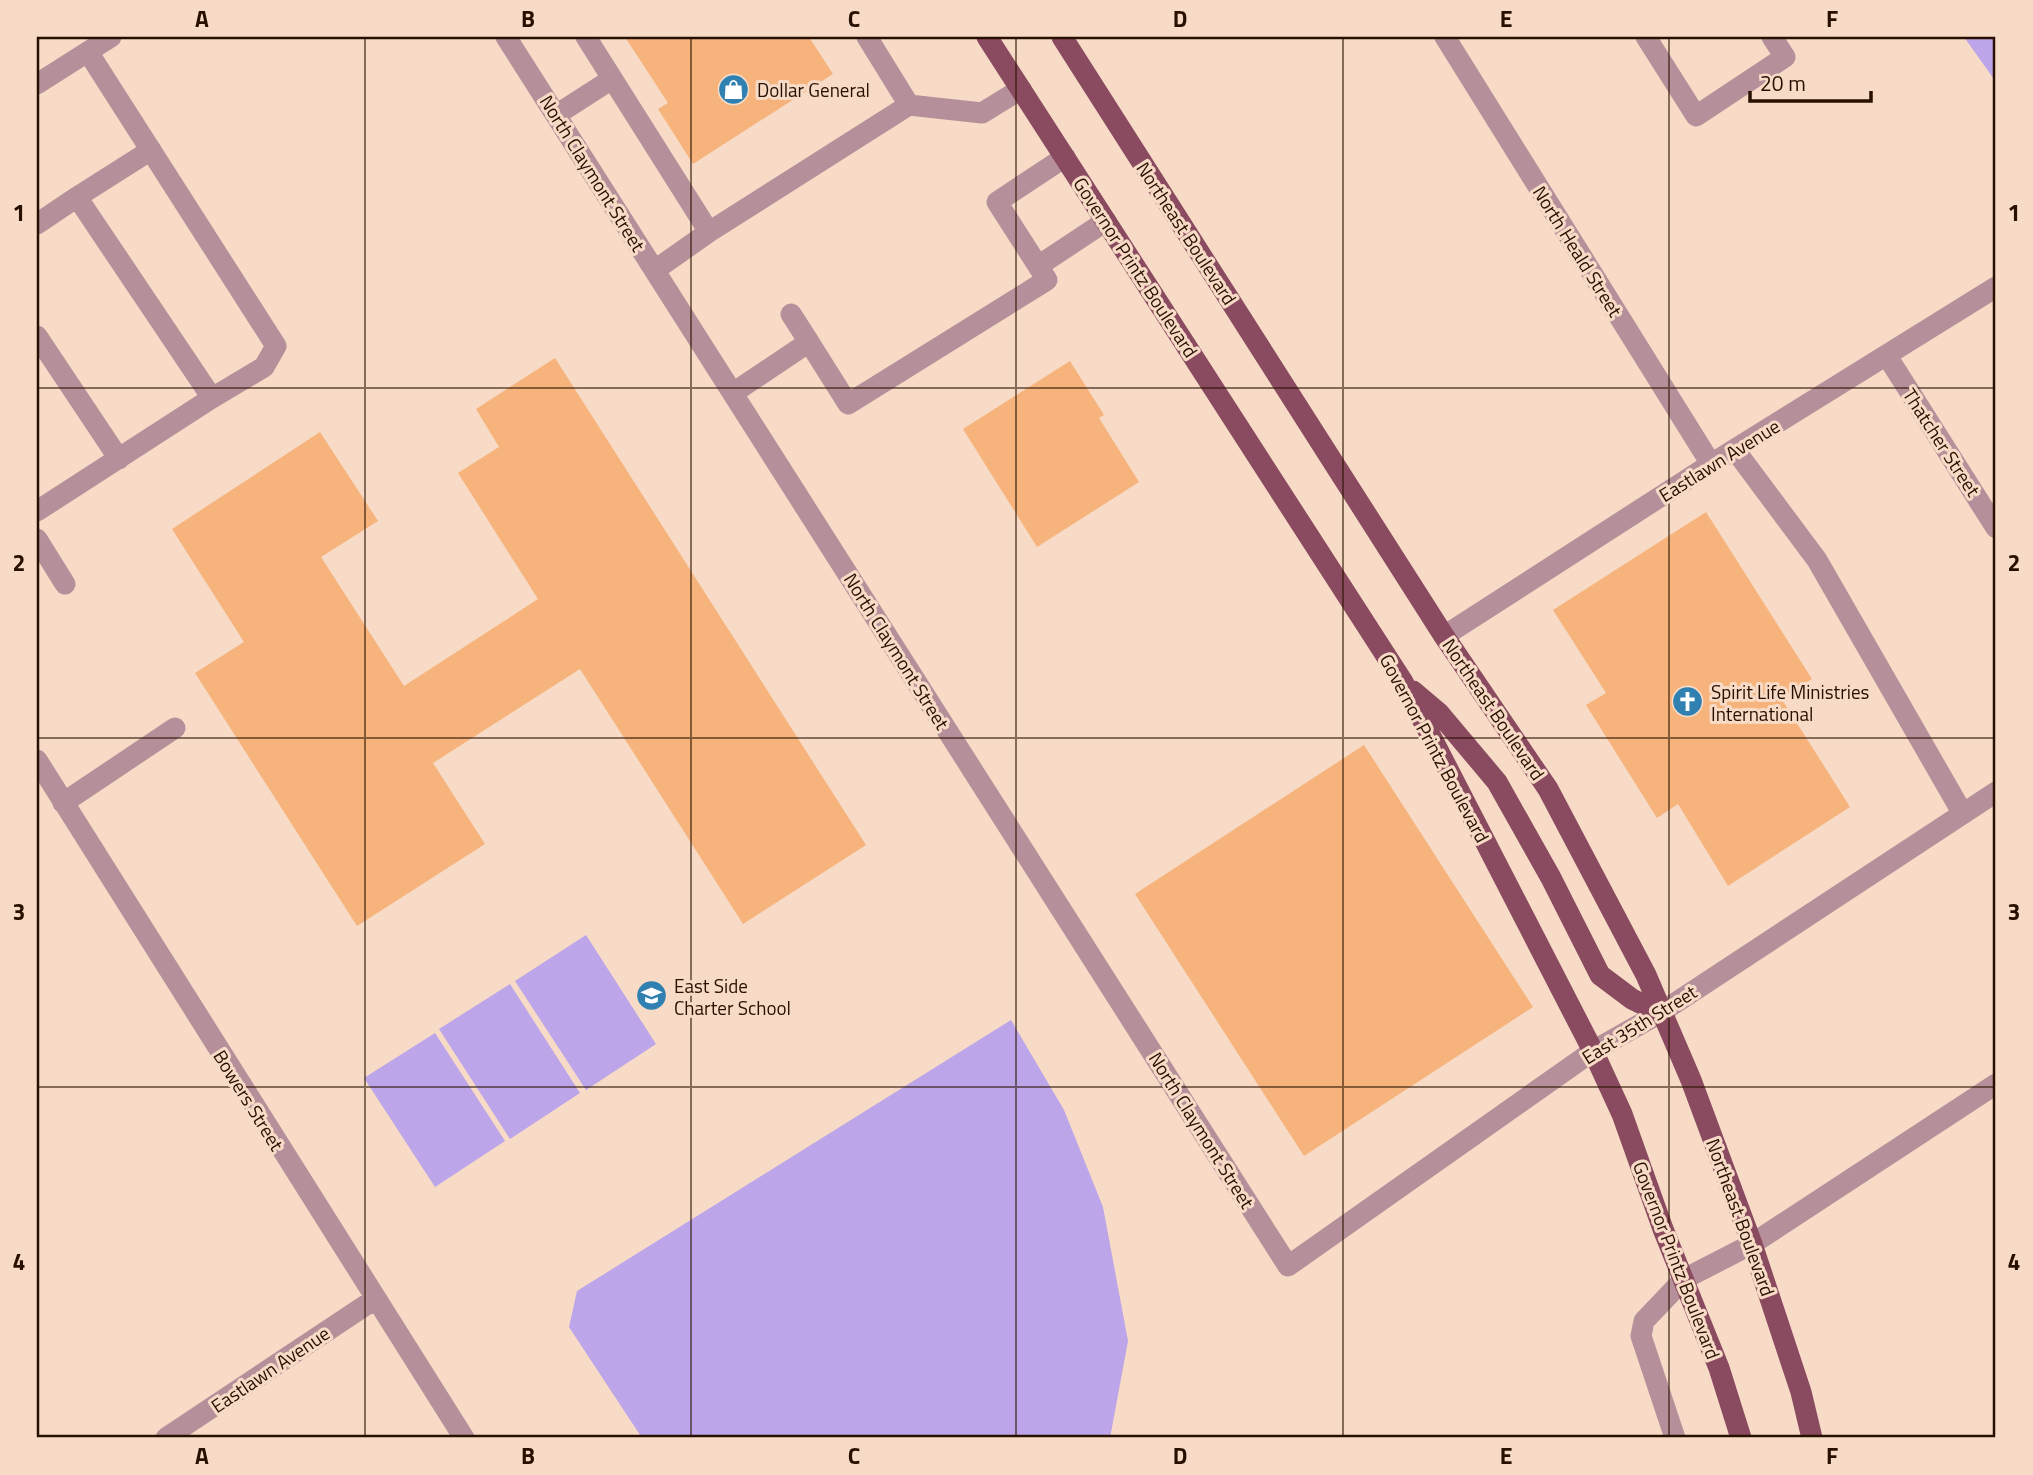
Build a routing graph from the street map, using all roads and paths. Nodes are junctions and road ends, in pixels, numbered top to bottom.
1 (111, 37) edge
2 (506, 37) edge
3 (586, 37) edge
4 (867, 37) edge
5 (987, 37) edge
6 (1062, 37) edge
7 (1445, 37) edge
8 (1646, 37) edge
9 (1772, 37) edge
10 (88, 52) junction
11 (612, 79) junction
12 (37, 84) edge
13 (1021, 89) junction
14 (909, 105) junction
15 (556, 115) junction
16 (151, 150) junction
17 (1065, 157) junction
18 (77, 197) junction
19 (1106, 221) junction
20 (37, 224) edge
21 (709, 232) junction
22 (1038, 266) junction
23 (655, 270) junction
24 (1996, 287) edge
25 (791, 314) dead end
26 (37, 336) edge
27 (809, 342) junction
28 (1887, 356) junction
29 (733, 393) junction
30 (212, 398) junction
31 (1735, 450) junction
32 (119, 459) junction
33 (1711, 464) junction
34 (37, 511) edge
35 (1995, 524) edge
36 (37, 539) edge
37 (65, 584) dead end
38 (1444, 636) junction
39 (1403, 682) junction
40 (175, 728) dead end
41 (37, 760) edge
42 (43, 785) edge
43 (1996, 792) edge
44 (63, 803) junction
45 (1964, 814) junction
46 (1660, 1013) junction
47 (1593, 1051) junction
48 (1996, 1084) edge
49 (1752, 1244) junction
50 (1288, 1266) joint
51 (1684, 1279) junction
52 (375, 1300) junction
53 (166, 1438) edge
54 (464, 1438) edge
55 (1675, 1438) edge
56 (1741, 1438) edge
57 (1812, 1438) edge

1 - 10 street
2 - 15 street, North Claymont Street
3 - 11 street
4 - 14 street
5 - 13 main road, Governor Printz Boulevard
6 - 38 main road, Northeast Boulevard
7 - 33 street, North Heald Street
8 - 9 street
10 - 12 street
10 - 16 street
11 - 15 street
11 - 21 street
13 - 14 street
13 - 17 main road, Governor Printz Boulevard
14 - 21 street
15 - 23 street, North Claymont Street
16 - 18 street
16 - 30 street
17 - 19 main road, Governor Printz Boulevard
17 - 22 street
18 - 20 street
18 - 30 street
19 - 22 street
19 - 39 main road, Governor Printz Boulevard
21 - 23 street
22 - 27 street
23 - 29 street, North Claymont Street
24 - 28 street, Eastlawn Avenue
25 - 27 street
26 - 32 street
27 - 29 street
28 - 31 street, Eastlawn Avenue
28 - 35 street, Thatcher Street
29 - 50 street, North Claymont Street
30 - 32 street
31 - 33 street, Eastlawn Avenue
31 - 45 street
32 - 34 street
33 - 38 street, Eastlawn Avenue
36 - 37 street
38 - 46 main road, Northeast Boulevard
39 - 46 main road
39 - 47 main road, Governor Printz Boulevard
40 - 44 street
41 - 42 street, Bowers Street
42 - 44 street, Bowers Street
43 - 45 street, East 35th Street
44 - 52 street, Bowers Street
45 - 46 street, East 35th Street
46 - 47 street, East 35th Street
46 - 49 main road, Northeast Boulevard
47 - 50 street, East 35th Street
47 - 51 main road, Governor Printz Boulevard
48 - 49 street
49 - 51 street
49 - 57 main road, Northeast Boulevard
51 - 55 street
51 - 56 main road, Governor Printz Boulevard
52 - 53 street, Eastlawn Avenue
52 - 54 street, Bowers Street

